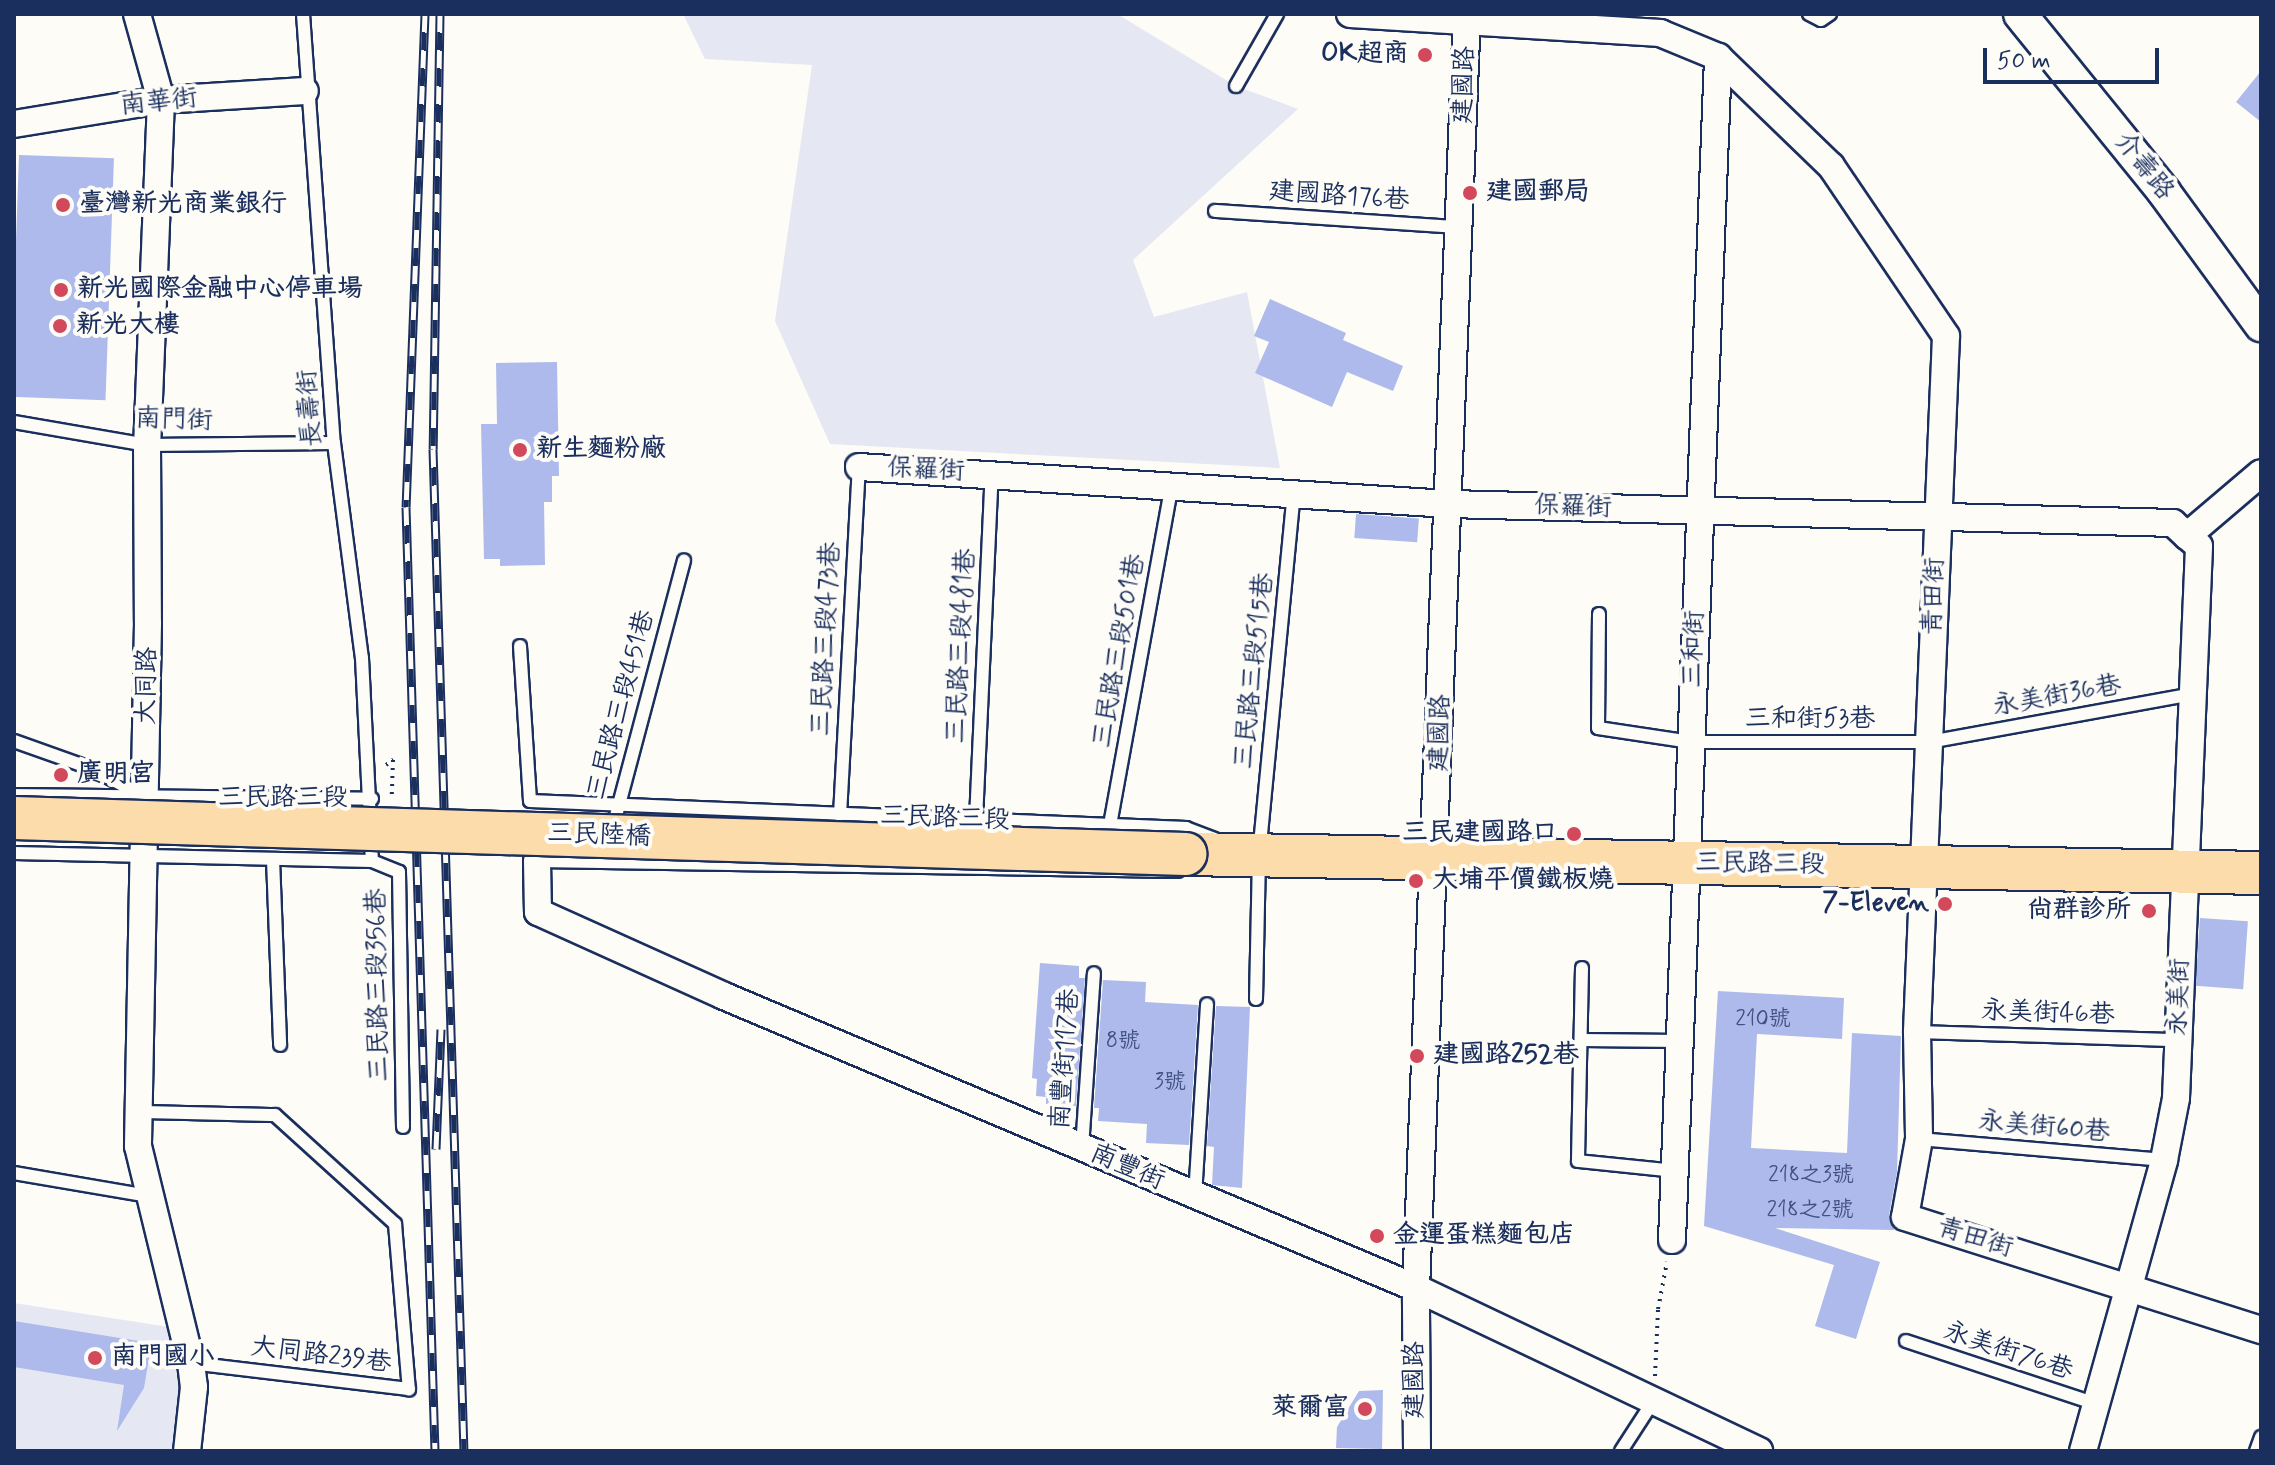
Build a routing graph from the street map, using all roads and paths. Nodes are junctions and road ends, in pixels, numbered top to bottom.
1 (137, 14) edge
2 (303, 14) edge
3 (1277, 14) edge
4 (1350, 14) edge
5 (1809, 14) edge
6 (1830, 14) edge
7 (2020, 14) edge
8 (1467, 16) edge
9 (1718, 57) junction
10 (1236, 86) dead end
11 (305, 91) junction
12 (161, 100) junction
13 (14, 124) edge
14 (1215, 211) dead end
15 (1459, 227) junction
16 (2261, 325) edge
17 (14, 422) edge
18 (334, 443) junction
19 (147, 445) junction
20 (859, 467) joint
21 (2261, 473) edge
22 (992, 474) junction
23 (1172, 484) junction
24 (1294, 491) junction
25 (1449, 504) junction
26 (1700, 513) junction
27 (1938, 521) junction
28 (2187, 536) junction
29 (684, 560) dead end
30 (1599, 614) dead end
31 (520, 646) dead end
32 (2192, 694) junction
33 (14, 741) edge
34 (1691, 742) junction
35 (1929, 742) junction
36 (385, 775) dead end
37 (14, 795) edge
38 (146, 798) junction
39 (372, 799) junction
40 (392, 803) dead end
41 (617, 805) junction
42 (840, 815) junction
43 (14, 818) edge
44 (976, 820) junction
45 (1110, 825) junction
46 (14, 853) edge
47 (1185, 854) joint
48 (1259, 855) junction
49 (145, 856) junction
50 (1436, 858) junction
51 (273, 859) junction
52 (372, 861) junction
53 (537, 861) joint
54 (607, 863) junction
55 (1686, 863) junction
56 (1924, 869) junction
57 (2261, 873) edge
58 (2185, 874) junction
59 (1582, 968) dead end
60 (1094, 973) dead end
61 (1256, 999) dead end
62 (1207, 1004) dead end
63 (1917, 1032) junction
64 (1582, 1040) junction
65 (2178, 1040) junction
66 (1680, 1041) junction
67 (280, 1045) dead end
68 (139, 1112) junction
69 (403, 1127) dead end
70 (1919, 1139) junction
71 (1082, 1148) junction
72 (2164, 1160) junction
73 (1674, 1171) junction
74 (14, 1173) edge
75 (149, 1196) junction
76 (1195, 1196) junction
77 (1672, 1240) joint
78 (2129, 1287) junction
79 (1416, 1288) junction
80 (2261, 1330) edge
81 (1906, 1341) dead end
82 (191, 1363) junction
83 (1655, 1398) junction
84 (2096, 1404) junction
85 (2261, 1437) edge
86 (187, 1451) edge
87 (1417, 1451) edge
88 (1621, 1451) edge
89 (1759, 1451) edge
90 (2083, 1451) edge
91 (2256, 1451) edge

1 - 12 street, 大同路
2 - 11 lane, 長壽街
3 - 10 lane
4 - 8 street, 青田街
5 - 6 lane
7 - 16 street, 介壽路
8 - 9 street, 青田街
8 - 15 street, 建國路
9 - 26 street, 三和街
9 - 27 street, 青田街
11 - 12 street, 南華街
11 - 18 lane, 長壽街
12 - 13 street, 南華街
12 - 19 street, 大同路
14 - 15 lane, 建國路176巷
15 - 25 street, 建國路
17 - 19 lane, 南門街
18 - 19 lane, 南門街
18 - 39 lane, 長壽街
19 - 38 street, 大同路
20 - 22 street, 保羅街
20 - 42 lane, 三民路三段473巷
21 - 28 street
22 - 23 street, 保羅街
22 - 44 lane, 三民路三段481巷
23 - 24 street, 保羅街
23 - 45 lane, 三民路三段501巷
24 - 25 street, 保羅街
24 - 48 lane, 三民路三段515巷
25 - 26 street, 保羅街
25 - 50 street, 建國路
26 - 27 street, 保羅街
26 - 34 street, 三和街
27 - 28 street, 保羅街
27 - 35 street, 青田街
28 - 32 street, 永美街
29 - 41 lane, 三民路三段451巷
30 - 34 lane, 三和街53巷
31 - 41 lane, 三民路三段
32 - 35 lane, 永美街36巷
32 - 58 street, 永美街
33 - 38 lane
34 - 35 lane, 三和街53巷
34 - 55 street, 三和街
35 - 56 street, 青田街
36 - 40 path
37 - 38 lane, 三民路三段
38 - 39 lane, 三民路三段
38 - 49 street, 大同路
39 - 52 lane, 三民路三段
41 - 42 lane, 三民路三段
41 - 54 lane, 三民路三段451巷
42 - 44 lane, 三民路三段
43 - 47 main road, 三民陸橋, bridge
44 - 45 lane, 三民路三段
45 - 48 lane, 三民路三段
46 - 49 lane
47 - 48 main road, 三民路三段
48 - 50 main road, 三民路三段
48 - 54 lane, 三民路三段
48 - 61 lane, 三民路三段515巷
49 - 51 lane
49 - 68 street, 大同路
50 - 55 main road, 三民路三段
50 - 79 street, 建國路
51 - 52 lane
51 - 67 lane
52 - 69 lane, 三民路三段356巷
53 - 54 lane, 三民路三段
53 - 71 street, 南豐街
55 - 56 main road, 三民路三段
55 - 66 street, 三和街
56 - 58 main road, 三民路三段
56 - 63 street, 青田街
57 - 58 main road, 三民路三段
58 - 65 street, 永美街
59 - 64 lane
60 - 71 lane, 南豐街117巷
62 - 76 lane
63 - 65 lane, 永美街46巷
63 - 70 street, 青田街
64 - 66 lane
64 - 73 lane
65 - 72 street, 永美街
66 - 73 street, 三和街
68 - 75 street, 大同路
68 - 82 lane, 大同路239巷
70 - 72 lane, 永美街60巷
70 - 78 street, 青田街
71 - 76 street, 南豐街
72 - 78 street, 永美街
73 - 77 street, 三和街
74 - 75 lane
75 - 82 street, 大同路
76 - 79 street, 南豐街
77 - 83 path
78 - 80 street, 青田街
78 - 84 street, 永美街
79 - 83 street, 南豐街
79 - 87 street, 建國路
81 - 84 lane, 永美街76巷
82 - 86 street, 大同路
83 - 88 lane
83 - 89 street, 南豐街
84 - 90 street, 永美街
85 - 91 lane

